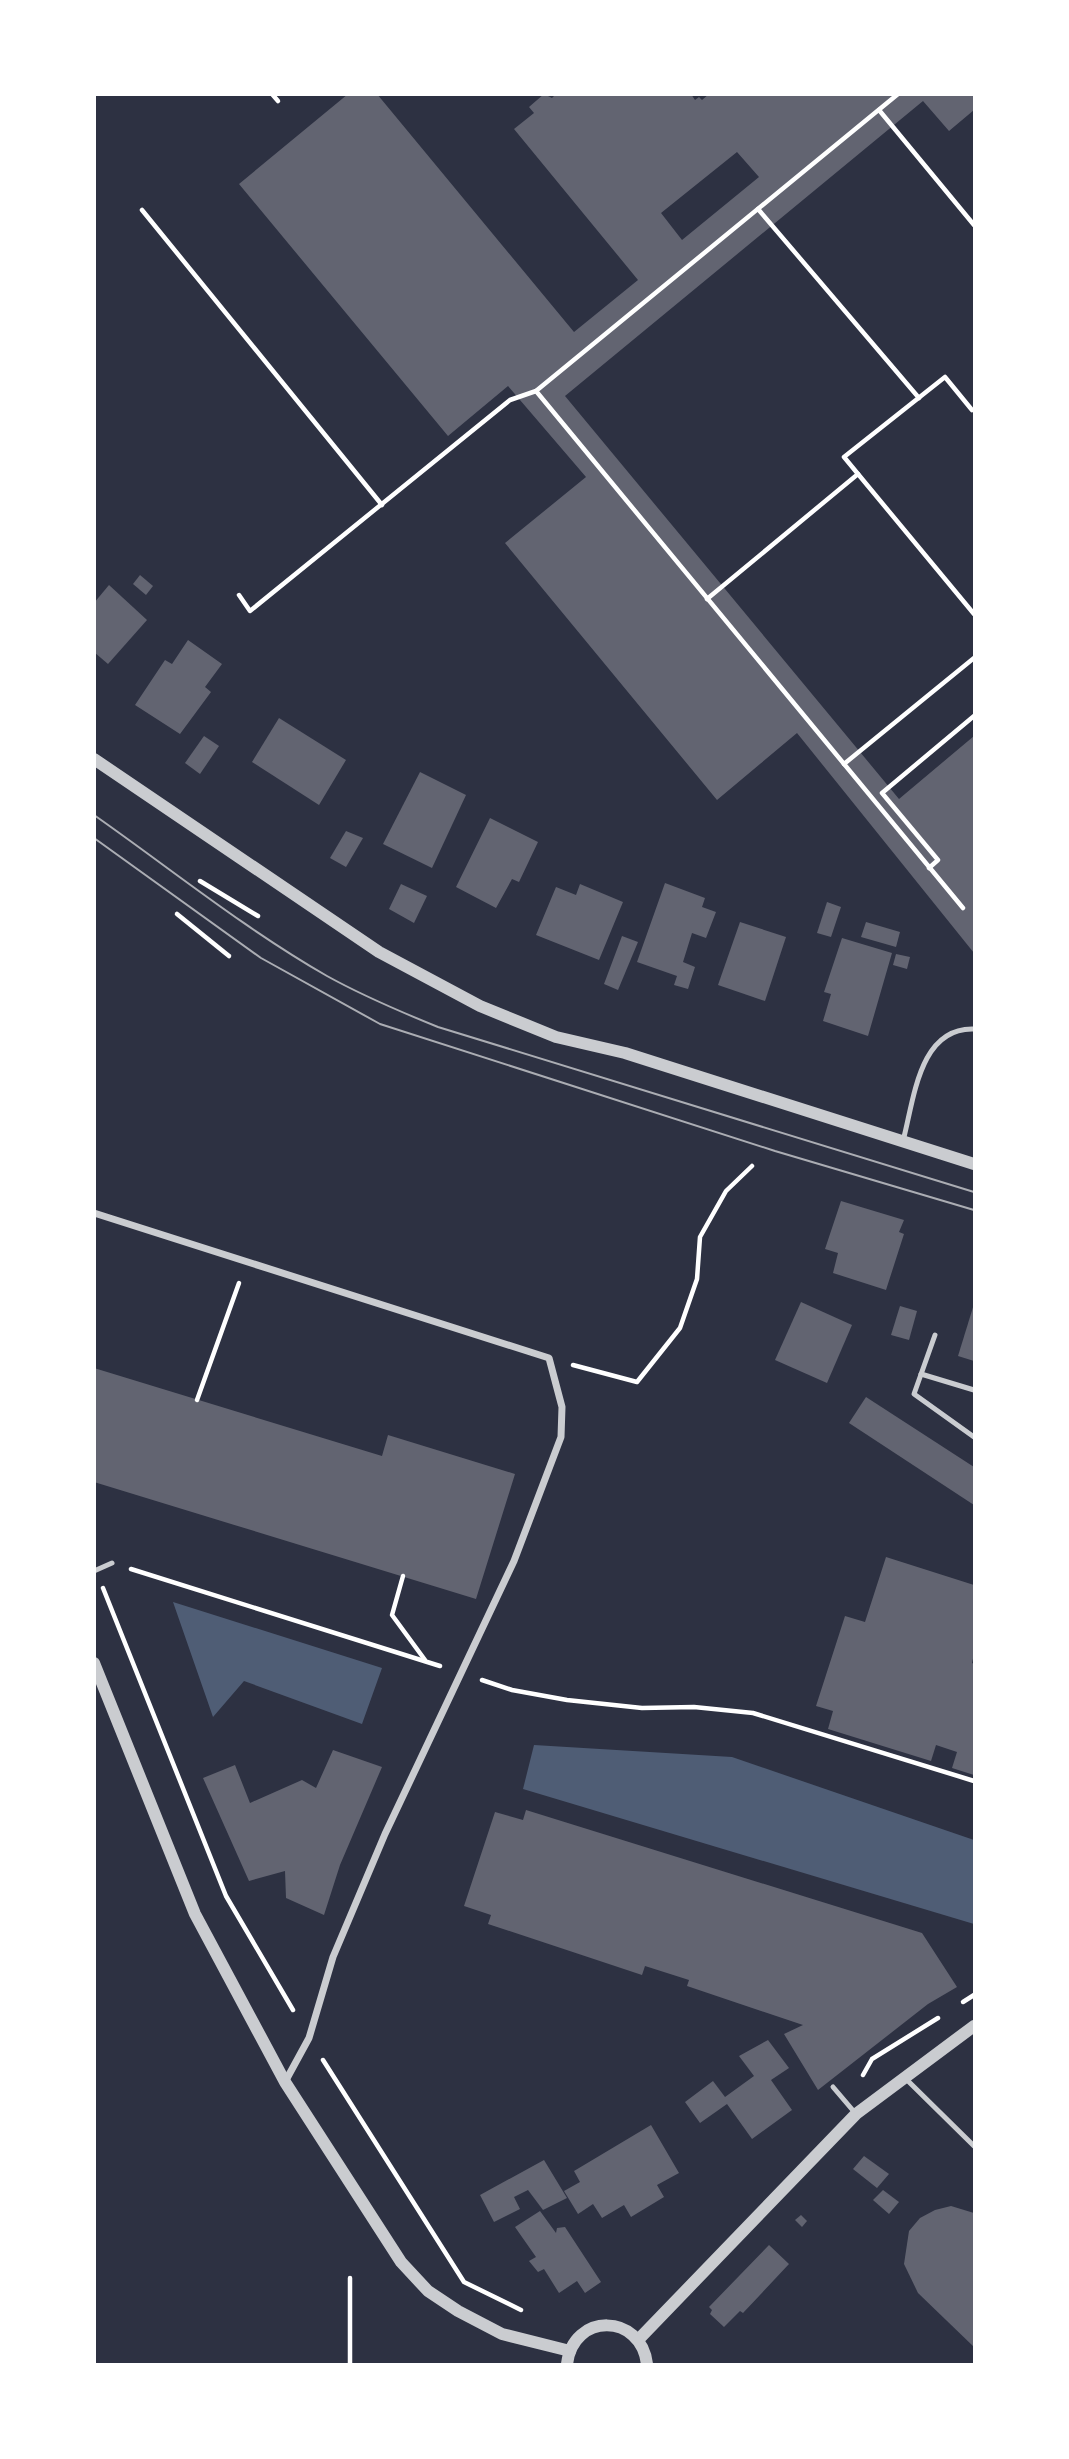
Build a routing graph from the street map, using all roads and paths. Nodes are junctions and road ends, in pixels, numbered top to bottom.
1 (272, 94) edge
2 (898, 94) edge
3 (278, 101) dead end
4 (879, 110) junction
5 (758, 209) junction
6 (142, 210) dead end
7 (975, 225) edge
8 (536, 391) junction
9 (919, 398) junction
10 (974, 410) edge
11 (858, 474) junction
12 (383, 505) junction
13 (239, 595) dead end
14 (707, 598) junction
15 (975, 614) edge
16 (975, 658) edge
17 (975, 716) edge
18 (94, 759) edge
19 (844, 764) junction
20 (929, 868) junction
21 (200, 881) dead end
22 (963, 908) dead end
23 (177, 914) dead end
24 (258, 916) dead end
25 (229, 956) dead end
26 (975, 1029) edge
27 (903, 1141) junction
28 (975, 1164) edge
29 (752, 1166) dead end
30 (94, 1213) edge
31 (246, 1262) junction
32 (935, 1335) dead end
33 (549, 1358) junction
34 (921, 1374) junction
35 (975, 1390) edge
36 (197, 1400) dead end
37 (975, 1437) edge
38 (112, 1563) joint
39 (95, 1571) edge
40 (403, 1576) dead end
41 (425, 1661) junction
42 (94, 1663) edge
43 (464, 1673) junction
44 (975, 1781) edge
45 (975, 2026) edge
46 (309, 2038) junction
47 (904, 2077) junction
48 (285, 2081) junction
49 (833, 2087) dead end
50 (856, 2114) junction
51 (975, 2146) edge
52 (350, 2278) dead end
53 (504, 2302) dead end
54 (638, 2340) junction
55 (570, 2351) junction
56 (350, 2364) edge
57 (568, 2364) edge
58 (647, 2364) edge

1 - 3 path
2 - 4 path
4 - 5 path
4 - 7 path
5 - 8 path
5 - 9 path
6 - 12 path
8 - 12 path
8 - 14 path
9 - 10 path
9 - 11 path
11 - 14 path
11 - 15 path
12 - 13 path
14 - 19 path
16 - 19 path
17 - 20 path
18 - 27 street
19 - 20 path
20 - 22 path
21 - 24 path
23 - 25 path
26 - 27 lane
27 - 28 street
29 - 33 path
30 - 31 street
31 - 33 street
31 - 36 path
32 - 34 lane
33 - 43 street
34 - 35 lane
34 - 37 lane
38 - 39 lane
38 - 41 path
39 - 46 path
40 - 41 path
41 - 43 path
42 - 48 street
43 - 44 path
43 - 46 street
45 - 47 street
46 - 48 street
46 - 53 path
47 - 50 street
47 - 51 lane
48 - 55 street
49 - 50 lane
50 - 54 street
52 - 56 path
54 - 55 street
54 - 58 street
55 - 57 street

